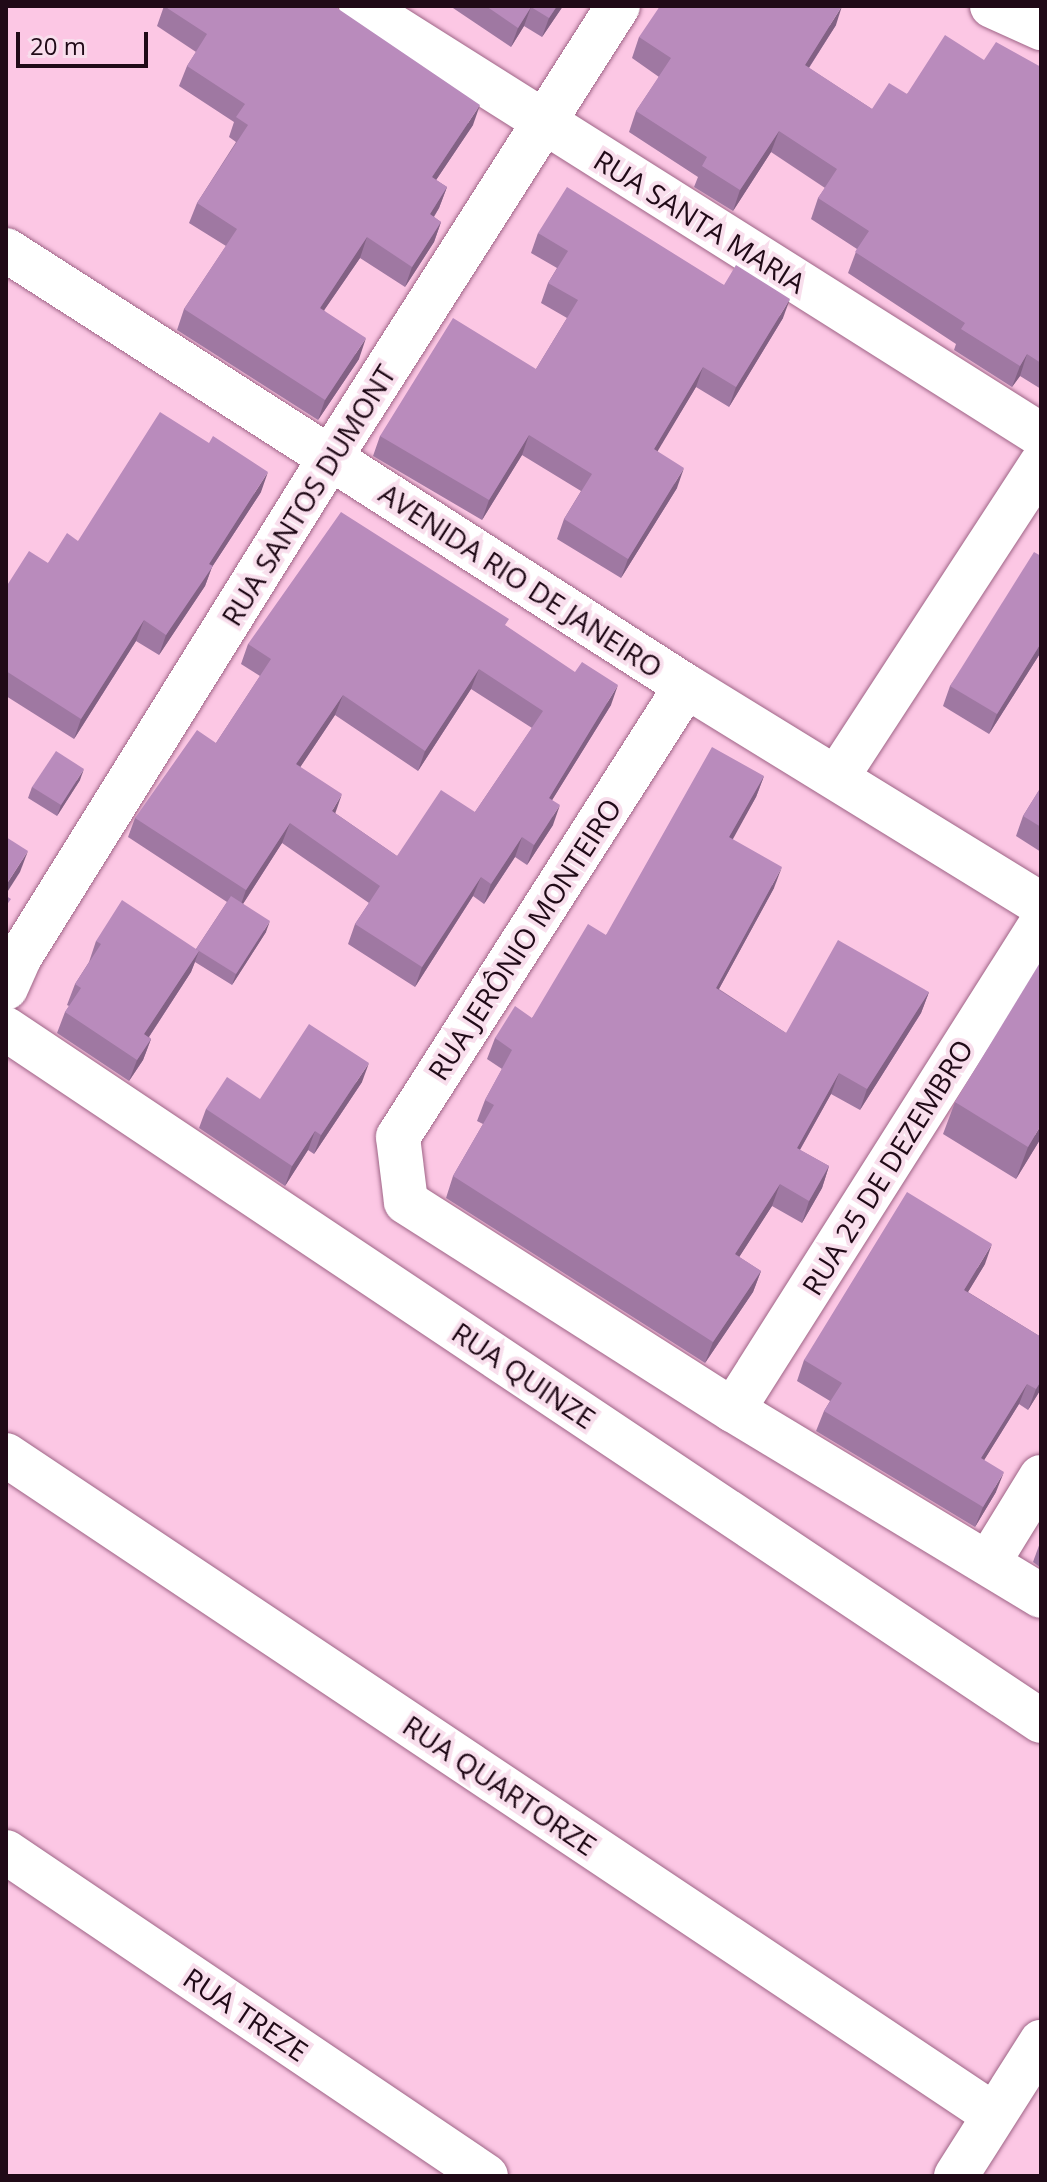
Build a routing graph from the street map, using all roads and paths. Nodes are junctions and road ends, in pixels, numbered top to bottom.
1 (361, 6) edge
2 (618, 6) edge
3 (992, 6) edge
4 (1041, 28) edge
5 (545, 124) junction
6 (6, 250) edge
7 (1041, 435) edge
8 (330, 458) junction
9 (1041, 464) edge
10 (686, 686) junction
11 (837, 777) junction
12 (1041, 904) edge
13 (1041, 924) edge
14 (6, 988) edge
15 (6, 1029) edge
16 (733, 1410) junction
17 (6, 1455) edge
18 (1041, 1477) edge
19 (988, 1563) junction
20 (1041, 1596) edge
21 (1041, 1721) edge
22 (6, 1852) edge
23 (1041, 2042) edge
24 (994, 2115) junction
25 (486, 2176) edge
26 (956, 2176) edge

1 - 5 street, RUA SANTA MARIA
2 - 5 street, RUA SANTOS DUMONT
3 - 4 street
5 - 7 street, RUA SANTA MARIA
5 - 8 street, RUA SANTOS DUMONT
6 - 8 street, AVENIDA RIO DE JANEIRO
8 - 10 street, AVENIDA RIO DE JANEIRO
8 - 14 street, RUA SANTOS DUMONT
9 - 11 street
10 - 11 street, AVENIDA RIO DE JANEIRO
10 - 16 street, RUA JERÔNIO MONTEIRO
11 - 12 street, AVENIDA RIO DE JANEIRO
13 - 16 street, RUA 25 DE DEZEMBRO
15 - 21 street, RUA QUINZE
16 - 19 street
17 - 24 street, RUA QUARTORZE
18 - 19 street
19 - 20 street
22 - 25 street, RUA TREZE
23 - 24 street
24 - 26 street

